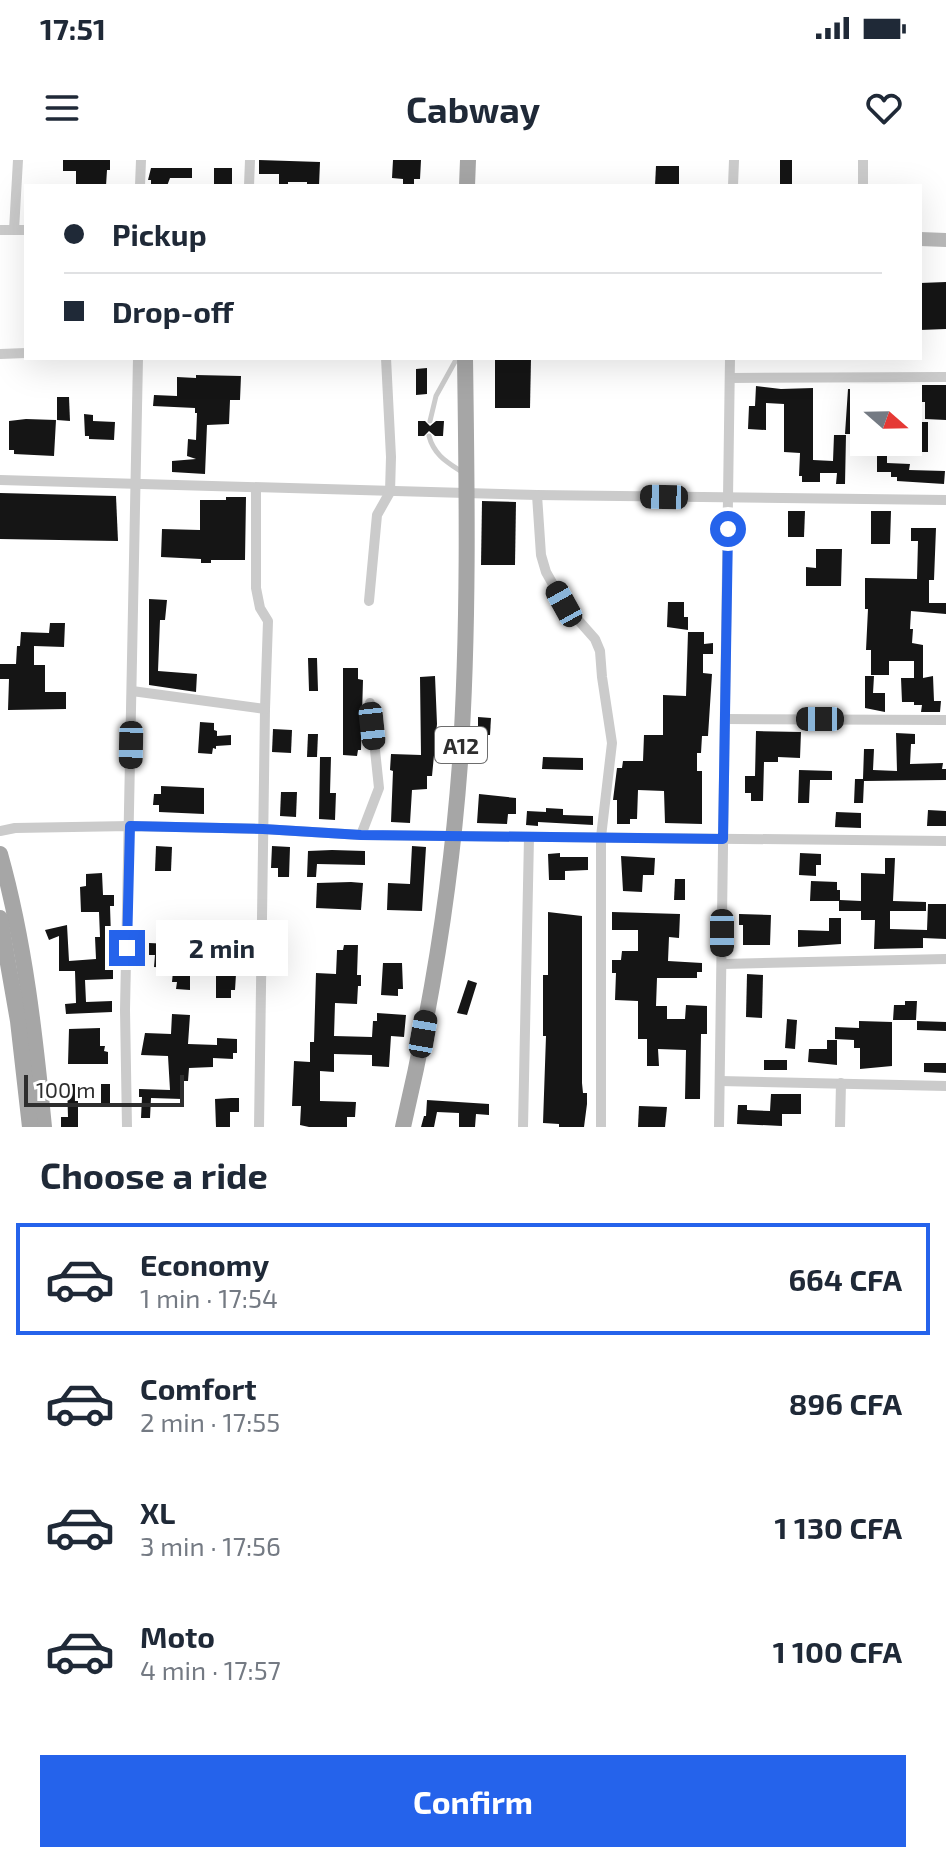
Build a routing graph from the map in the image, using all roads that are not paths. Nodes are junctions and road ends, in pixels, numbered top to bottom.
1 (18, 160) edge
2 (141, 160) edge
3 (250, 160) edge
4 (468, 160) edge
5 (734, 160) edge
6 (863, 160) edge
7 (140, 184) edge
8 (249, 184) edge
9 (467, 184) edge
10 (733, 184) edge
11 (863, 184) edge
12 (0, 230) edge
13 (14, 230) junction
14 (24, 230) edge
15 (922, 239) edge
16 (946, 240) edge
17 (24, 353) edge
18 (0, 354) edge
19 (138, 360) edge
20 (386, 360) edge
21 (456, 360) edge
22 (465, 360) edge
23 (730, 360) edge
24 (946, 377) edge
25 (730, 378) junction
26 (430, 421) dead end
27 (429, 436) dead end
28 (0, 480) edge
29 (136, 482) junction
30 (467, 484) junction
31 (256, 488) junction
32 (390, 492) junction
33 (537, 495) junction
34 (728, 498) junction
35 (946, 500) edge
36 (369, 601) dead end
37 (132, 691) junction
38 (370, 703) dead end
39 (265, 709) junction
40 (725, 719) junction
41 (946, 720) edge
42 (130, 826) junction
43 (263, 829) junction
44 (0, 831) edge
45 (361, 835) junction
46 (453, 836) junction
47 (529, 837) junction
48 (601, 837) junction
49 (723, 839) junction
50 (946, 841) edge
51 (0, 854) edge
52 (0, 918) edge
53 (946, 959) edge
54 (722, 964) junction
55 (720, 1081) junction
56 (841, 1083) junction
57 (946, 1086) edge
58 (30, 1127) edge
59 (44, 1127) edge
60 (127, 1127) edge
61 (259, 1127) edge
62 (403, 1127) edge
63 (523, 1127) edge
64 (601, 1127) edge
65 (719, 1127) edge
66 (840, 1127) edge

1 - 13 street
2 - 7 street
3 - 8 street
4 - 9 main road
5 - 10 street
6 - 11 street
12 - 13 street
13 - 14 street
15 - 16 street
17 - 18 street
19 - 29 street
20 - 32 street
21 - 26 lane
22 - 30 main road, A12
23 - 25 street
24 - 25 street
25 - 34 street
27 - 30 lane
28 - 29 street
29 - 31 street
29 - 37 street
30 - 32 street
30 - 33 street
30 - 46 main road, A12
31 - 32 street
31 - 39 street
32 - 36 street
33 - 34 street
33 - 48 street
34 - 35 street
34 - 40 street
37 - 39 street
37 - 42 street
38 - 45 street
39 - 43 street
40 - 41 street
40 - 49 street
42 - 43 street
42 - 44 street
42 - 60 street
43 - 45 street
43 - 61 street
45 - 46 street
46 - 47 street
46 - 62 main road, A12
47 - 48 street
47 - 63 street
48 - 49 street
48 - 64 street
49 - 50 street
49 - 54 street
51 - 59 main road
52 - 58 main road
53 - 54 street
54 - 55 street
55 - 56 street
55 - 65 street
56 - 57 street
56 - 66 street

